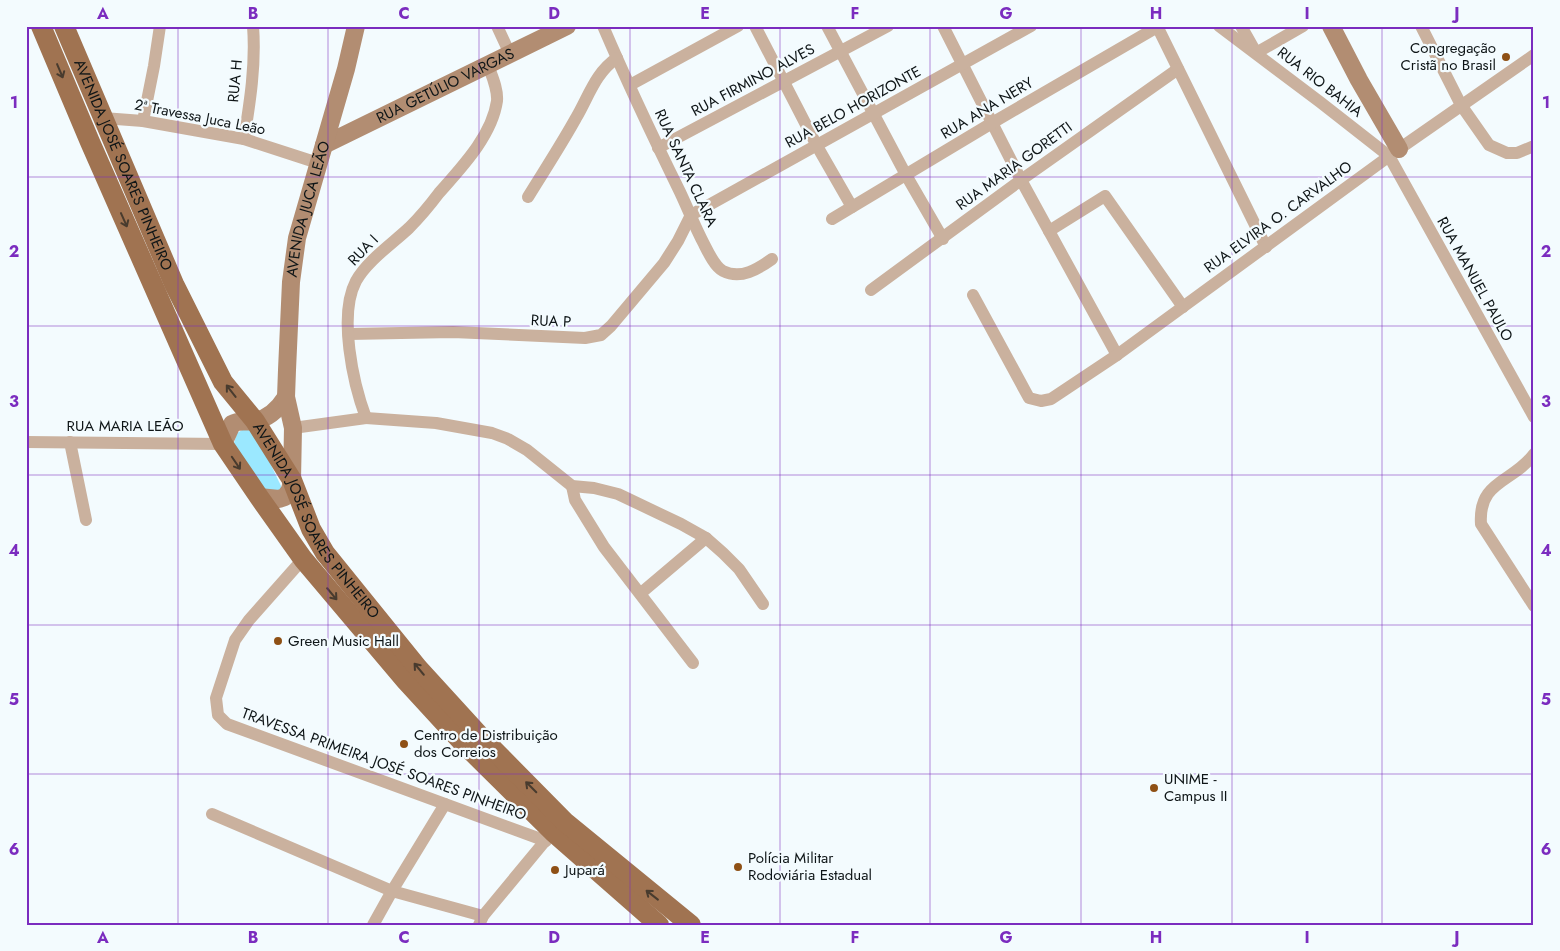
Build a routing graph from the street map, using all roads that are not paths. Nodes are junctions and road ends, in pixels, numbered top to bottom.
1 (41, 26) edge
2 (64, 26) edge
3 (160, 26) edge
4 (253, 26) edge
5 (356, 26) edge
6 (497, 26) edge
7 (566, 26) edge
8 (603, 26) edge
9 (738, 26) edge
10 (756, 26) edge
11 (827, 26) edge
12 (888, 26) edge
13 (943, 26) edge
14 (1031, 26) edge
15 (1219, 26) edge
16 (1241, 26) edge
17 (1303, 26) edge
18 (1331, 26) edge
19 (1421, 26) edge
20 (1158, 27) edge
21 (841, 51) junction
22 (1256, 53) junction
23 (510, 54) junction
24 (1534, 55) edge
25 (617, 58) junction
26 (962, 64) junction
27 (488, 65) junction
28 (1178, 69) junction
29 (784, 81) junction
30 (630, 85) junction
31 (1461, 105) junction
32 (874, 114) junction
33 (103, 118) junction
34 (143, 121) junction
35 (992, 123) junction
36 (244, 139) junction
37 (324, 145) junction
38 (817, 146) junction
39 (1534, 146) edge
40 (658, 148) junction
41 (1394, 153) junction
42 (318, 163) junction
43 (906, 174) junction
44 (1021, 180) junction
45 (528, 198) dead end
46 (852, 207) junction
47 (691, 215) junction
48 (832, 219) dead end
49 (1049, 231) junction
50 (943, 239) junction
51 (1266, 247) junction
52 (772, 259) dead end
53 (871, 290) dead end
54 (973, 295) dead end
55 (1183, 306) junction
56 (349, 334) junction
57 (1117, 355) junction
58 (286, 397) junction
59 (1534, 417) edge
60 (366, 418) junction
61 (255, 421) junction
62 (293, 428) junction
63 (26, 442) edge
64 (70, 442) junction
65 (223, 444) junction
66 (1534, 454) edge
67 (292, 480) junction
68 (572, 486) junction
69 (260, 497) junction
70 (86, 520) dead end
71 (706, 538) junction
72 (303, 559) junction
73 (641, 593) junction
74 (763, 604) dead end
75 (1534, 606) edge
76 (693, 662) dead end
77 (445, 804) junction
78 (212, 814) dead end
79 (549, 837) junction
80 (392, 891) junction
81 (481, 920) edge
82 (373, 925) edge
83 (659, 925) edge
84 (691, 925) edge

1 -> 65 main road, AVENIDA JOSÉ SOARES PINHEIRO
2 - 33 main road, AVENIDA JOSÉ SOARES PINHEIRO
3 - 34 street
4 - 36 street, RUA H
5 - 37 main road, AVENIDA JUCA LEÃO
6 - 23 street
7 - 23 main road, RUA GETÚLIO VARGAS
8 - 25 street, RUA SANTA CLARA
9 - 30 street
10 - 29 street
11 - 21 street
12 - 21 street, RUA FIRMINO ALVES
13 - 26 street
14 - 26 street, RUA BELO HORIZONTE
15 - 22 street
16 - 22 street, RUA RIO BAHIA
17 - 22 street
18 - 41 main road
19 - 31 street
20 - 28 street
20 - 35 street, RUA ANA NERY
21 - 29 street, RUA FIRMINO ALVES
21 - 32 street
22 - 41 street, RUA RIO BAHIA
23 - 27 main road, RUA GETÚLIO VARGAS
24 - 31 street, RUA ELVIRA O. CARVALHO
25 - 30 street, RUA SANTA CLARA
25 - 45 street
26 - 32 street, RUA BELO HORIZONTE
26 - 35 street
27 - 37 main road, RUA GETÚLIO VARGAS
27 - 56 street, RUA I
28 - 44 street, RUA MARIA GORETTI
28 - 51 street
29 - 38 street
29 - 40 street, RUA FIRMINO ALVES
30 - 40 street, RUA SANTA CLARA
31 - 39 street
31 - 41 street, RUA ELVIRA O. CARVALHO
32 - 38 street, RUA BELO HORIZONTE
32 - 43 street
33 - 34 street, 2ª Travessa Juca Leão
61 -> 33 main road, AVENIDA JOSÉ SOARES PINHEIRO
34 - 36 street, 2ª Travessa Juca Leão
35 - 43 street, RUA ANA NERY
35 - 44 street
36 - 42 street, 2ª Travessa Juca Leão
37 - 42 main road, AVENIDA JUCA LEÃO
38 - 46 street
38 - 47 street, RUA BELO HORIZONTE
40 - 47 street, RUA SANTA CLARA
41 - 51 street, RUA ELVIRA O. CARVALHO
41 - 59 street, RUA MANUEL PAULO
42 - 58 main road, AVENIDA JUCA LEÃO
43 - 46 street, RUA ANA NERY
43 - 50 street
44 - 49 street
44 - 50 street, RUA MARIA GORETTI
46 - 48 street, RUA ANA NERY
47 - 52 street, RUA SANTA CLARA
47 - 56 street, RUA P
49 - 55 street
49 - 57 street
50 - 53 street, RUA MARIA GORETTI
51 - 55 street, RUA ELVIRA O. CARVALHO
54 - 57 street, RUA ELVIRA O. CARVALHO
55 - 57 street, RUA ELVIRA O. CARVALHO
56 - 60 street, RUA I
58 - 61 main road
58 - 62 main road, AVENIDA JUCA LEÃO
60 - 62 street
60 - 68 street
61 - 65 main road
61 - 67 main road, AVENIDA JOSÉ SOARES PINHEIRO
62 - 67 main road, AVENIDA JUCA LEÃO
63 - 64 street, RUA MARIA LEÃO
64 - 65 street, RUA MARIA LEÃO
64 - 70 street
65 -> 69 main road, AVENIDA JOSÉ SOARES PINHEIRO
66 - 75 street
67 - 69 main road
84 -> 67 main road, AVENIDA JOSÉ SOARES PINHEIRO
68 - 71 street
68 - 73 street
69 - 72 main road, AVENIDA JOSÉ SOARES PINHEIRO
71 - 73 street
71 - 74 street
72 - 77 street, TRAVESSA PRIMEIRA JOSÉ SOARES PINHEIRO
72 -> 79 main road, AVENIDA JOSÉ SOARES PINHEIRO
73 - 76 street
77 - 79 street, TRAVESSA PRIMEIRA JOSÉ SOARES PINHEIRO
77 - 80 street
78 - 80 street
79 - 81 street
79 - 83 main road, AVENIDA JOSÉ SOARES PINHEIRO
80 - 81 street
80 - 82 street

